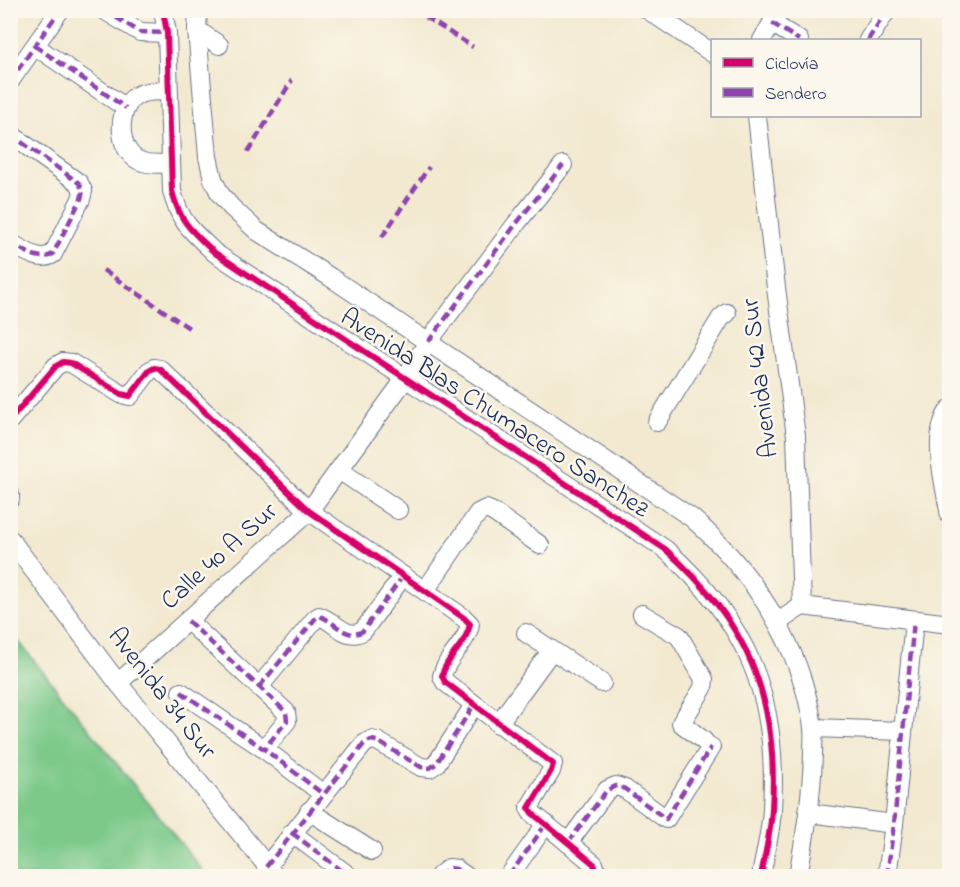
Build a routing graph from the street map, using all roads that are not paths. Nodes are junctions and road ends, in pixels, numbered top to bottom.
1 (104, 10) edge
2 (163, 10) edge
3 (198, 10) edge
4 (648, 10) edge
5 (887, 10) edge
6 (59, 11) edge
7 (776, 16) edge
8 (197, 30) junction
9 (167, 33) junction
10 (763, 39) edge
11 (798, 39) edge
12 (869, 39) edge
13 (219, 45) dead end
14 (35, 46) junction
15 (711, 52) edge
16 (10, 81) edge
17 (168, 92) junction
18 (126, 108) junction
19 (757, 117) edge
20 (10, 134) edge
21 (171, 164) junction
22 (563, 165) dead end
23 (10, 243) edge
24 (727, 313) dead end
25 (428, 342) junction
26 (405, 380) junction
27 (950, 409) edge
28 (10, 420) edge
29 (657, 422) dead end
30 (339, 470) junction
31 (398, 510) dead end
32 (309, 511) junction
33 (950, 516) edge
34 (10, 539) edge
35 (540, 545) dead end
36 (403, 576) junction
37 (425, 591) junction
38 (802, 606) junction
39 (642, 614) dead end
40 (188, 621) junction
41 (914, 621) junction
42 (778, 622) junction
43 (950, 624) edge
44 (526, 633) dead end
45 (552, 650) junction
46 (118, 683) junction
47 (602, 683) dead end
48 (259, 687) junction
49 (181, 692) dead end
50 (474, 705) junction
51 (498, 723) junction
52 (813, 728) junction
53 (903, 731) junction
54 (264, 749) junction
55 (323, 794) junction
56 (309, 811) junction
57 (809, 813) junction
58 (546, 824) junction
59 (894, 824) junction
60 (292, 833) junction
61 (568, 843) junction
62 (372, 851) dead end
63 (270, 872) edge
64 (349, 876) edge
65 (439, 876) edge
66 (466, 876) edge
67 (509, 876) edge
68 (596, 876) edge
69 (761, 876) edge
70 (798, 876) edge
71 (887, 876) edge

1 - 9 street
2 - 9 street, Avenida Blas Chumacero Sanchez
3 - 8 street, Avenida Blas Chumacero Sanchez
4 - 15 street
5 - 12 street
6 - 14 street
7 - 10 street
7 - 11 street
8 - 13 street
8 - 25 street, Avenida Blas Chumacero Sanchez
9 - 17 street, Avenida Blas Chumacero Sanchez
14 - 16 street
14 - 18 street
17 - 18 street
17 - 21 street, Avenida Blas Chumacero Sanchez
18 - 21 street
19 - 38 street, Avenida 42 Sur
20 - 23 street
21 - 26 street, Avenida Blas Chumacero Sanchez
22 - 25 street, Calle 40 A Sur
24 - 29 street
25 - 26 street, Calle 40 A Sur
25 - 42 street, Avenida Blas Chumacero Sanchez
26 - 30 street, Calle 40 A Sur
26 - 69 street, Avenida Blas Chumacero Sanchez
27 - 33 street
28 - 32 street
30 - 31 street
30 - 32 street, Calle 40 A Sur
32 - 36 street
32 - 40 street, Calle 40 A Sur
34 - 46 street, Avenida 34 Sur
35 - 37 street
36 - 37 street
36 - 48 street
37 - 50 street
38 - 41 street
38 - 42 street
39 - 61 street
40 - 46 street, Calle 40 A Sur
40 - 48 street
41 - 43 street
41 - 53 street
42 - 52 street, Avenida Blas Chumacero Sanchez
44 - 45 street
45 - 47 street
45 - 51 street
46 - 63 street, Avenida 34 Sur
48 - 54 street
49 - 54 street
50 - 51 street
50 - 55 street
51 - 58 street
52 - 53 street
52 - 57 street, Avenida Blas Chumacero Sanchez
53 - 59 street
54 - 55 street
55 - 56 street
56 - 60 street
56 - 62 street
57 - 59 street
57 - 70 street, Avenida Blas Chumacero Sanchez
58 - 61 street
58 - 67 street
59 - 71 street
60 - 63 street
60 - 64 street
61 - 68 street
65 - 66 street

